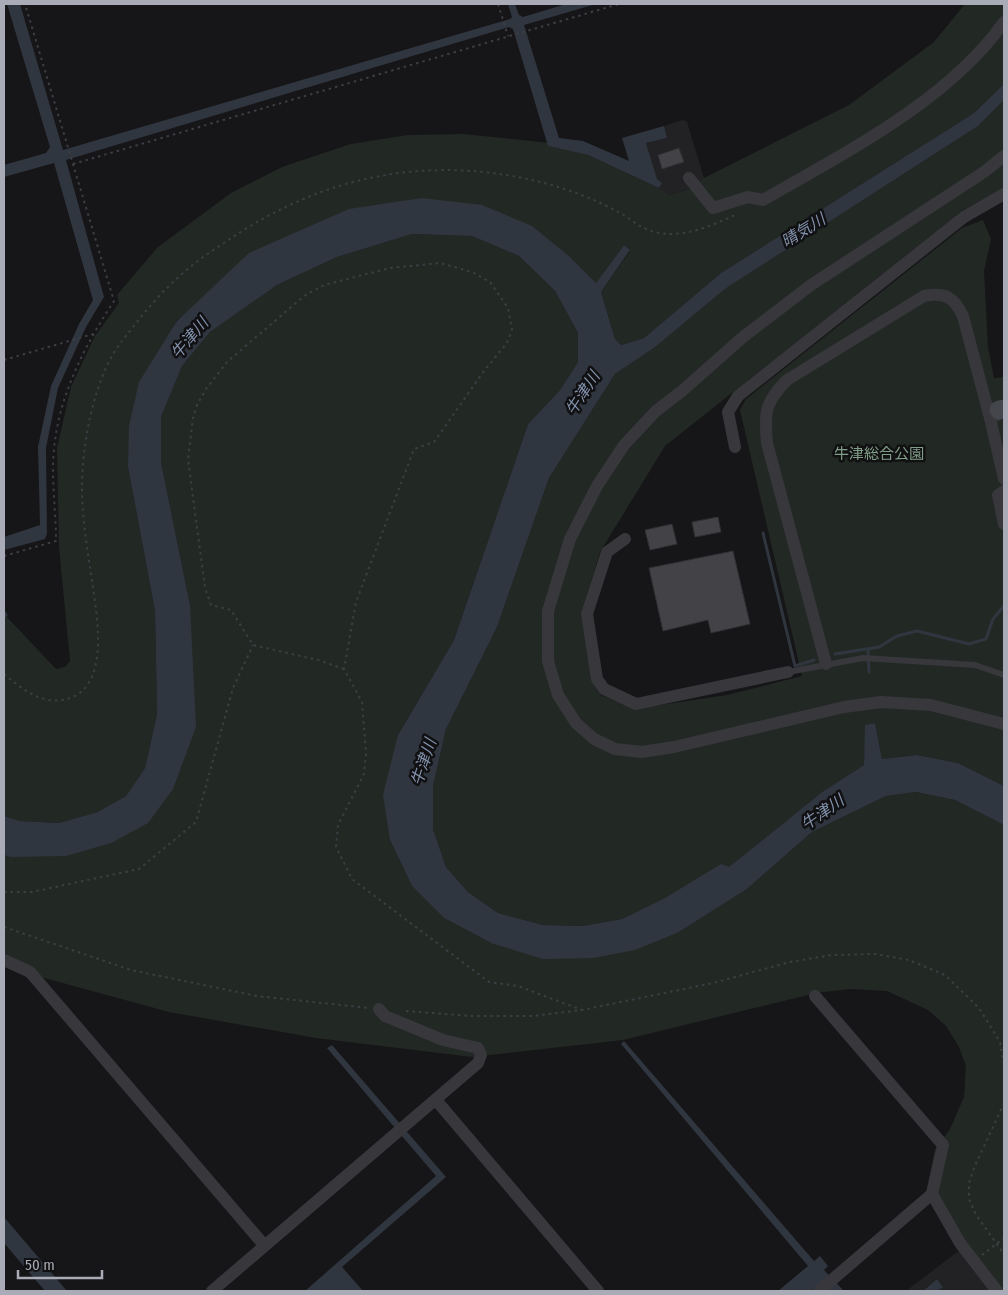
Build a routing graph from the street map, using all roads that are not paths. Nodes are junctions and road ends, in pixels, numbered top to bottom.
1 (1004, 22) edge
2 (1004, 156) edge
3 (689, 178) dead end
4 (1004, 194) edge
5 (998, 412) edge
6 (735, 447) dead end
7 (1004, 479) edge
8 (1004, 491) edge
9 (1002, 505) edge
10 (1004, 524) edge
11 (625, 539) dead end
12 (826, 664) junction
13 (788, 672) joint
14 (1004, 675) edge
15 (1004, 724) edge
16 (4, 960) edge
17 (815, 996) dead end
18 (379, 1009) road end
19 (436, 1100) junction
20 (932, 1194) junction
21 (264, 1245) junction
22 (821, 1290) edge
23 (212, 1291) edge
24 (598, 1291) edge
25 (998, 1291) edge

1 - 3 street
2 - 15 street
4 - 6 street
5 - 7 street
5 - 12 street
8 - 9 street
9 - 10 street
11 - 13 street
12 - 13 lane
12 - 14 lane
16 - 21 street
17 - 20 street
18 - 19 street
19 - 21 street
19 - 24 street
20 - 22 street
20 - 25 street
21 - 23 street

